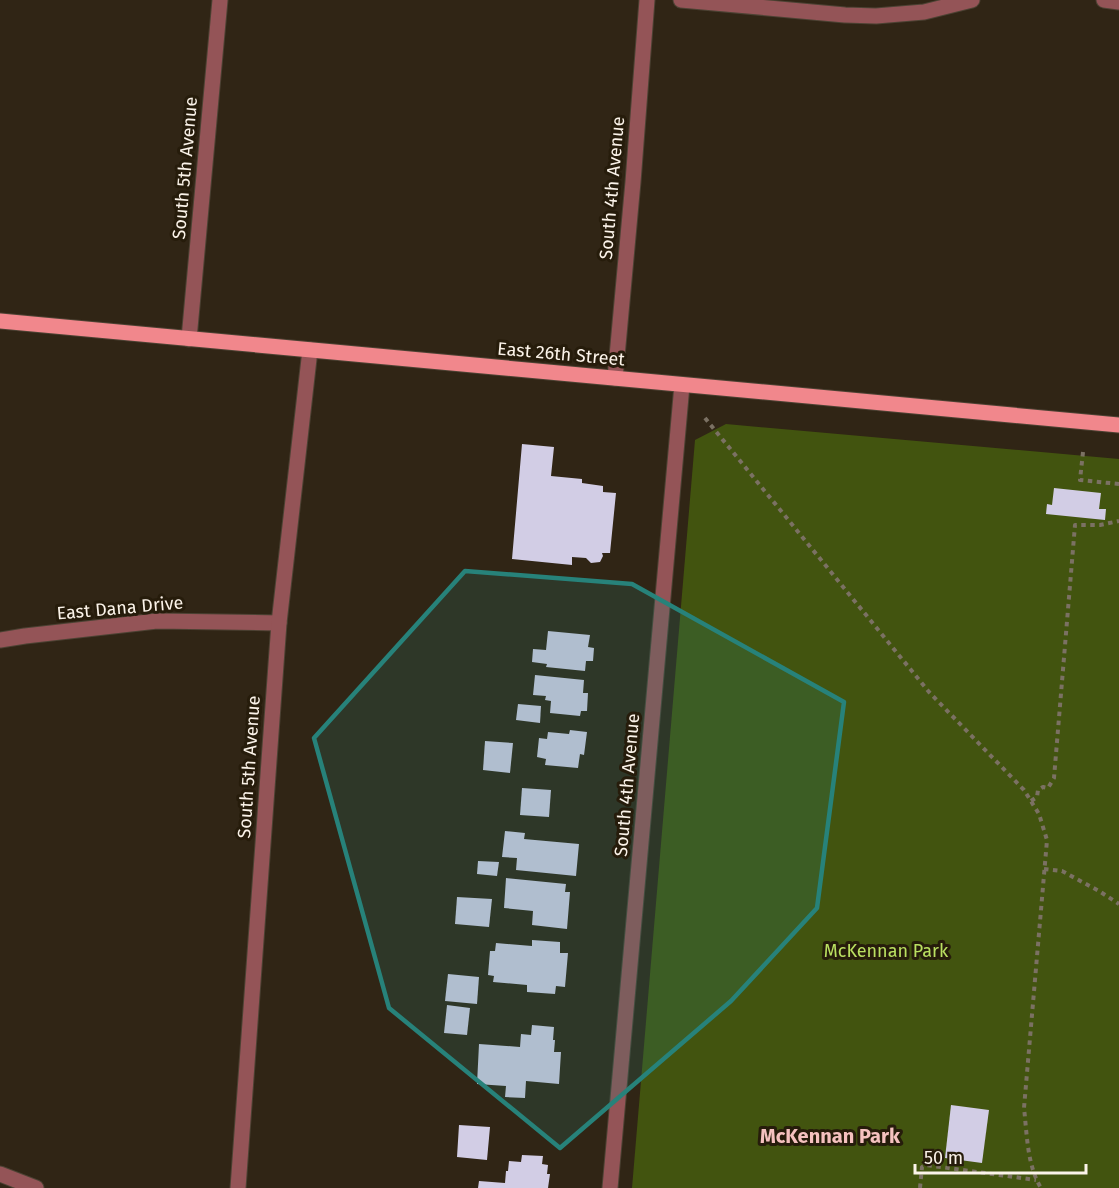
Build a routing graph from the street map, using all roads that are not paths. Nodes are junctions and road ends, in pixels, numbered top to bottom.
1 (220, 0) edge
2 (647, 0) edge
3 (681, 0) edge
4 (972, 0) edge
5 (1104, 0) edge
6 (1119, 2) edge
7 (0, 321) edge
8 (189, 339) junction
9 (310, 350) junction
10 (615, 378) junction
11 (682, 385) junction
12 (1119, 425) edge
13 (279, 624) junction
14 (0, 640) edge
15 (0, 1174) edge
16 (36, 1188) edge
17 (238, 1188) edge
18 (610, 1188) edge

1 - 8 street, South 5th Avenue
2 - 10 street, South 4th Avenue
3 - 4 street
5 - 6 street
7 - 8 main road, East 26th Street
8 - 9 main road, East 26th Street
9 - 10 main road, East 26th Street
9 - 13 street, South 5th Avenue
10 - 11 main road, East 26th Street
11 - 12 main road, East 26th Street
11 - 18 street, South 4th Avenue
13 - 14 street, East Dana Drive
13 - 17 street, South 5th Avenue
15 - 16 street

